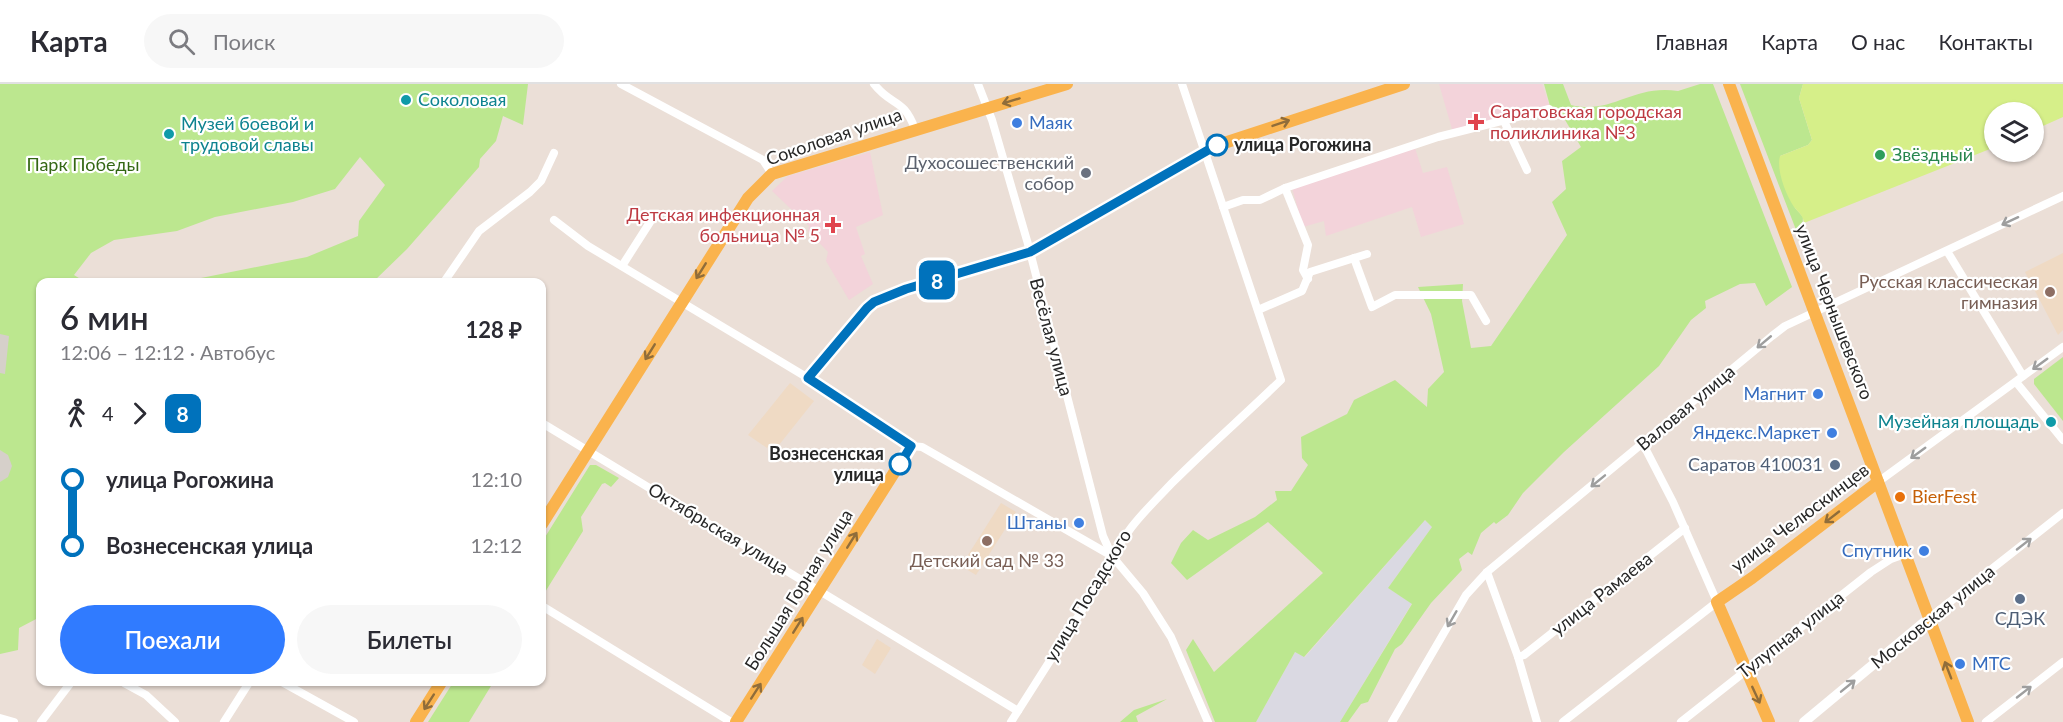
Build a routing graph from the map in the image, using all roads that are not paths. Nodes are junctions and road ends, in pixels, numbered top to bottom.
1 (621, 84) edge
2 (874, 84) edge
3 (978, 84) edge
4 (1067, 84) edge
5 (1182, 84) edge
6 (1404, 84) edge
7 (1729, 84) edge
8 (1053, 86) edge
9 (987, 108) junction
10 (1549, 109) dead end
11 (1504, 121) junction
12 (915, 129) junction
13 (1206, 150) junction
14 (554, 153) dead end
15 (1527, 170) dead end
16 (772, 174) junction
17 (1285, 188) junction
18 (2063, 196) edge
19 (1223, 207) junction
20 (652, 219) dead end
21 (554, 220) dead end
22 (1947, 251) junction
23 (1030, 252) junction
24 (1366, 254) dead end
25 (1354, 258) junction
26 (622, 266) junction
27 (447, 278) edge
28 (1308, 280) junction
29 (681, 303) junction
30 (1258, 310) junction
31 (1814, 312) junction
32 (1486, 321) dead end
33 (2063, 347) edge
34 (808, 378) junction
35 (2020, 379) junction
36 (546, 425) edge
37 (2063, 440) edge
38 (1643, 444) junction
39 (911, 446) junction
40 (587, 450) junction
41 (1878, 482) junction
42 (2063, 513) edge
43 (546, 517) edge
44 (1685, 528) junction
45 (1905, 554) junction
46 (1112, 556) junction
47 (1487, 572) junction
48 (820, 590) junction
49 (1717, 602) junction
50 (546, 608) edge
51 (1928, 619) junction
52 (1518, 657) junction
53 (2063, 662) edge
54 (1745, 670) junction
55 (68, 686) edge
56 (130, 686) edge
57 (247, 686) edge
58 (289, 686) edge
59 (439, 686) edge
60 (1018, 711) junction
61 (0, 718) edge
62 (14, 722) edge
63 (41, 722) edge
64 (175, 722) edge
65 (224, 722) edge
66 (354, 722) edge
67 (416, 722) edge
68 (731, 722) edge
69 (736, 722) edge
70 (1011, 722) edge
71 (1208, 722) edge
72 (1392, 722) edge
73 (1537, 722) edge
74 (1563, 722) edge
75 (1681, 722) edge
76 (1768, 722) edge
77 (1804, 722) edge
78 (1968, 722) edge
79 (1986, 722) edge

1 - 16 street
2 - 12 street
3 - 9 street, Весёлая улица
4 - 8 main road, Соколовая улица
5 - 13 street
13 -> 6 main road
7 - 31 main road, улица Чернышевского
8 -> 9 main road, Соколовая улица
9 - 12 main road, Соколовая улица
9 - 23 street, Весёлая улица
10 - 11 street
11 - 15 street
11 - 17 street
12 - 16 main road, Соколовая улица
13 - 19 street
13 - 23 main road
14 - 27 street
16 -> 29 main road, Соколовая улица
17 - 19 street
17 - 28 street
18 -> 22 street, Валовая улица
19 - 30 street
20 - 26 street
21 - 26 street
22 - 31 street, Валовая улица
22 - 35 street
23 - 34 main road
23 - 46 street, Весёлая улица
24 - 25 street
25 - 28 street
25 - 32 street
26 - 29 street
28 - 30 street
29 - 34 street
29 -> 40 main road, Соколовая улица
30 - 46 street, улица Посадского
31 -> 38 street, Валовая улица
31 - 41 main road, улица Чернышевского
33 -> 35 street, улица Челюскинцев
34 - 39 main road
35 - 37 street
35 -> 41 street, улица Челюскинцев
36 - 40 street, Октябрьская улица
38 - 44 street
38 -> 47 street, Валовая улица
39 - 46 street
48 -> 39 main road, Большая Горная улица
40 - 43 main road, Соколовая улица
40 - 48 street, Октябрьская улица
41 - 45 main road, улица Чернышевского
41 -> 49 main road, улица Челюскинцев
51 -> 42 street, Московская улица
44 - 49 street
44 - 52 street, улица Рамаева
45 - 51 main road, улица Чернышевского
45 - 54 street, Тулупная улица
46 - 60 street, улица Посадского
46 - 71 street
47 - 52 street
47 -> 72 street, Валовая улица
48 - 60 street, Октябрьская улица
69 -> 48 main road, Большая Горная улица
49 - 54 main road
49 - 74 street, улица Челюскинцев
50 - 68 street
77 -> 51 main road, Московская улица
78 -> 51 main road, улица Чернышевского
52 - 73 street
79 -> 53 street
54 - 75 street, Тулупная улица
54 -> 76 main road
55 - 63 street
56 - 64 street
57 - 65 street
58 - 66 street
59 -> 67 main road
60 - 70 street, улица Посадского
61 - 62 street

